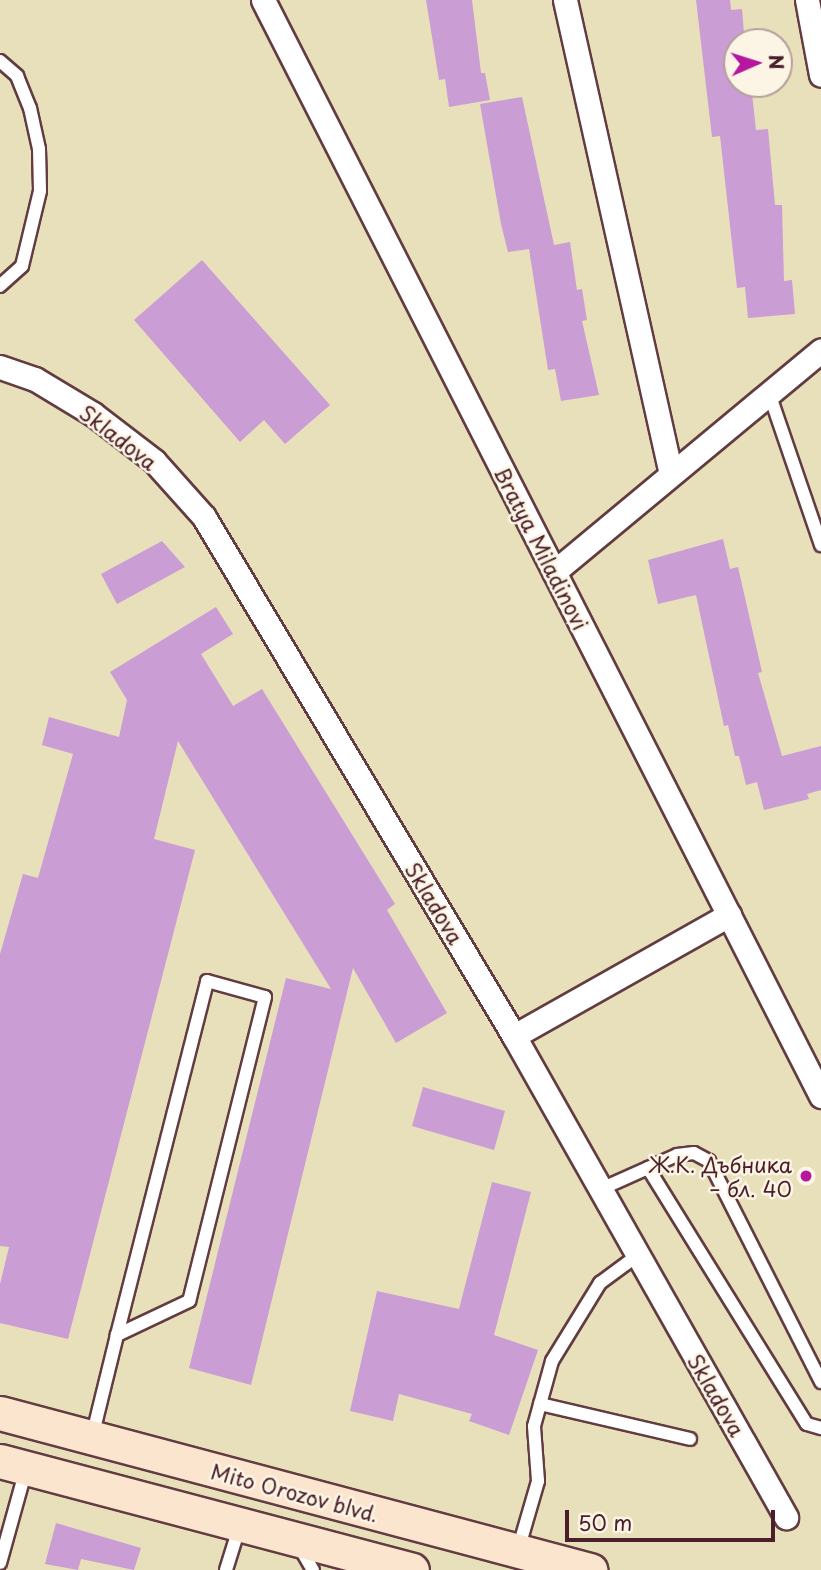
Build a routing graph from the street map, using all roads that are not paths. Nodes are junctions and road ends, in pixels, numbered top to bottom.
1 (262, 0) edge
2 (565, 0) edge
3 (807, 0) edge
4 (0, 61) edge
5 (821, 75) edge
6 (0, 286) edge
7 (821, 350) edge
8 (0, 367) edge
9 (769, 393) junction
10 (671, 473) junction
11 (821, 545) edge
12 (554, 572) junction
13 (729, 915) junction
14 (514, 1036) junction
15 (821, 1096) edge
16 (648, 1168) junction
17 (601, 1189) junction
18 (638, 1255) junction
19 (117, 1335) junction
20 (821, 1382) edge
21 (540, 1404) junction
22 (0, 1413) edge
23 (821, 1428) edge
24 (92, 1437) junction
25 (690, 1439) dead end
26 (13, 1465) edge
27 (786, 1517) dead end
28 (240, 1525) junction
29 (295, 1539) junction
30 (518, 1551) junction
31 (0, 1563) edge
32 (226, 1570) edge
33 (313, 1570) edge
34 (412, 1570) edge
35 (590, 1570) edge

1 - 12 street, Bratya Miladinovi
2 - 10 street
3 - 5 street
4 - 6 lane
7 - 9 street
8 - 14 street, Skladova
9 - 10 street
9 - 11 lane
10 - 12 street
12 - 13 street, Bratya Miladinovi
13 - 14 street
13 - 15 street, Bratya Miladinovi
14 - 17 street, Skladova
16 - 17 lane
16 - 20 lane
16 - 23 lane
17 - 18 street, Skladova
18 - 21 lane
18 - 27 street, Skladova
19 - 19 lane
19 - 24 lane
21 - 25 lane
21 - 30 lane
22 - 24 main road, Mito Orozov blvd.
24 - 30 main road, Mito Orozov blvd.
26 - 28 main road
26 - 31 lane
28 - 29 main road
28 - 32 lane
29 - 33 lane
29 - 34 main road
30 - 35 main road, Mito Orozov blvd.

